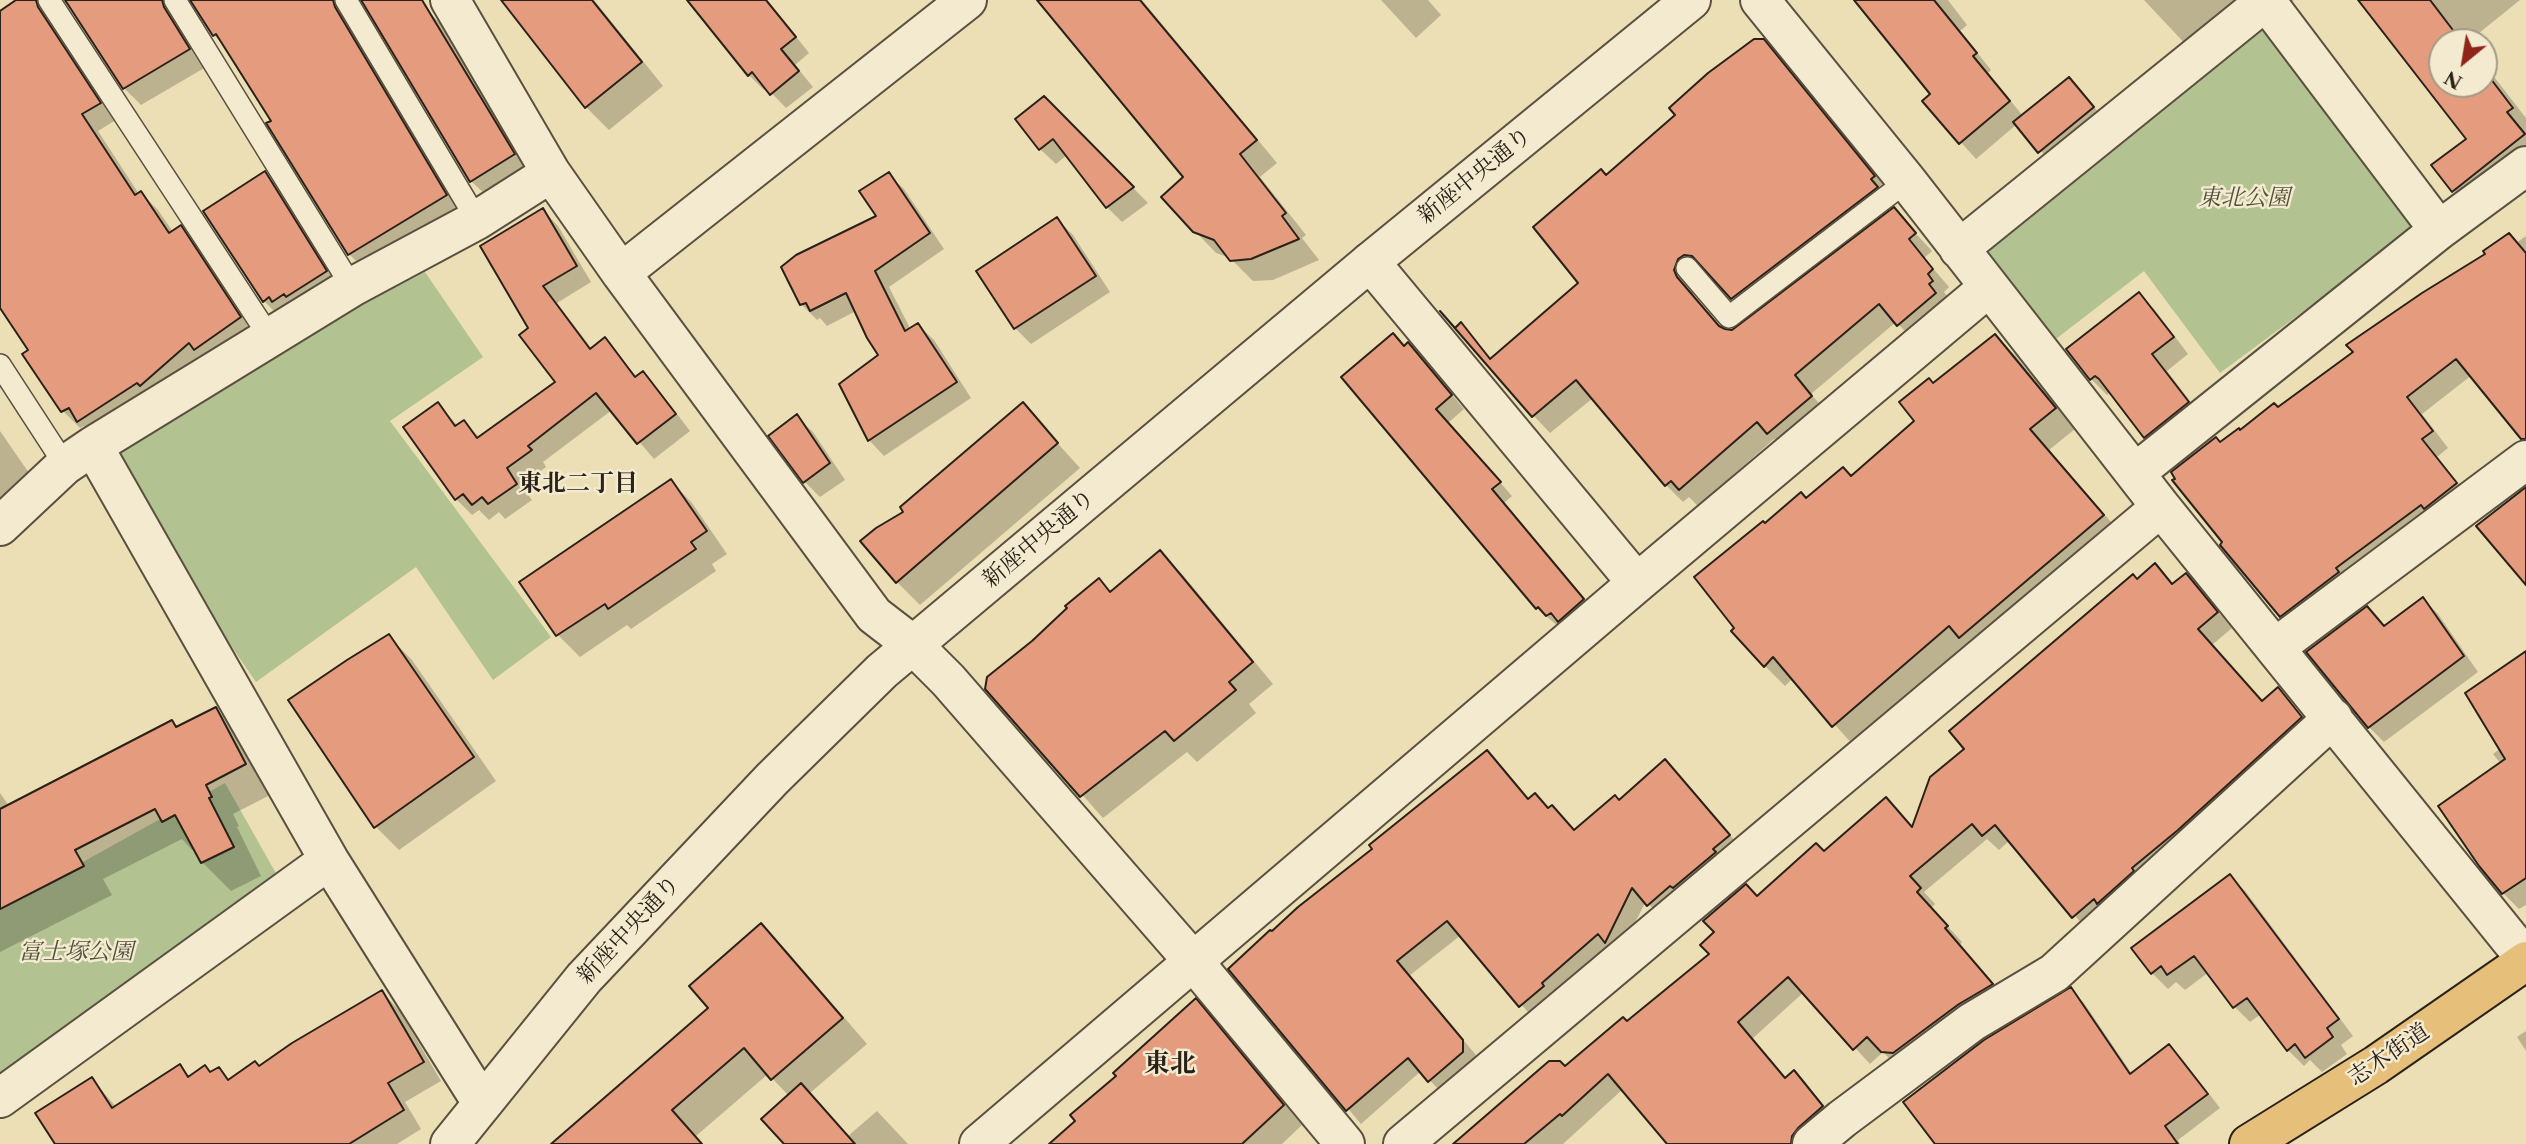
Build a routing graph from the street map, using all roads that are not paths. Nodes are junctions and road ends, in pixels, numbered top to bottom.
1 (49, 0) edge
2 (175, 0) edge
3 (346, 0) edge
4 (450, 0) edge
5 (967, 0) edge
6 (1691, 0) edge
7 (1760, 0) edge
8 (2266, 0) edge
9 (2526, 166) edge
10 (551, 173) junction
11 (1907, 181) junction
12 (477, 220) junction
13 (2439, 230) junction
14 (1959, 249) junction
15 (1370, 262) junction
16 (1687, 268) dead end
17 (621, 273) junction
18 (352, 287) junction
19 (1989, 287) junction
20 (271, 339) junction
21 (0, 365) edge
22 (79, 455) junction
23 (2526, 460) edge
24 (2135, 474) junction
25 (2161, 507) junction
26 (0, 526) edge
27 (1637, 583) junction
28 (913, 645) junction
29 (2276, 647) junction
30 (2333, 718) junction
31 (329, 860) junction
32 (2526, 960) edge
33 (1193, 961) junction
34 (0, 1098) edge
35 (482, 1103) junction
36 (450, 1144) edge
37 (979, 1144) edge
38 (1345, 1144) edge
39 (1403, 1144) edge
40 (1812, 1144) edge
41 (2249, 1144) edge

1 - 20 lane
2 - 18 lane
3 - 12 lane
4 - 10 street
5 - 17 street
6 - 15 street, 新座中央通り
7 - 11 street
8 - 13 street
8 - 14 street
9 - 13 street
10 - 12 street
10 - 17 street
11 - 14 street
11 - 16 lane
12 - 18 street
13 - 24 street
14 - 19 street
15 - 27 street
15 - 28 street, 新座中央通り
17 - 28 street
18 - 20 street
19 - 24 street
19 - 27 street
20 - 22 street
21 - 22 lane
22 - 26 street
22 - 31 street
23 - 29 street
24 - 25 street
25 - 29 street
25 - 39 street
27 - 33 street
28 - 33 street
28 - 35 street, 新座中央通り
29 - 30 street
30 - 32 street
30 - 40 street
31 - 34 street
31 - 35 street
32 - 41 main road, 志木街道
33 - 37 street
33 - 38 street
35 - 36 street, 新座中央通り

